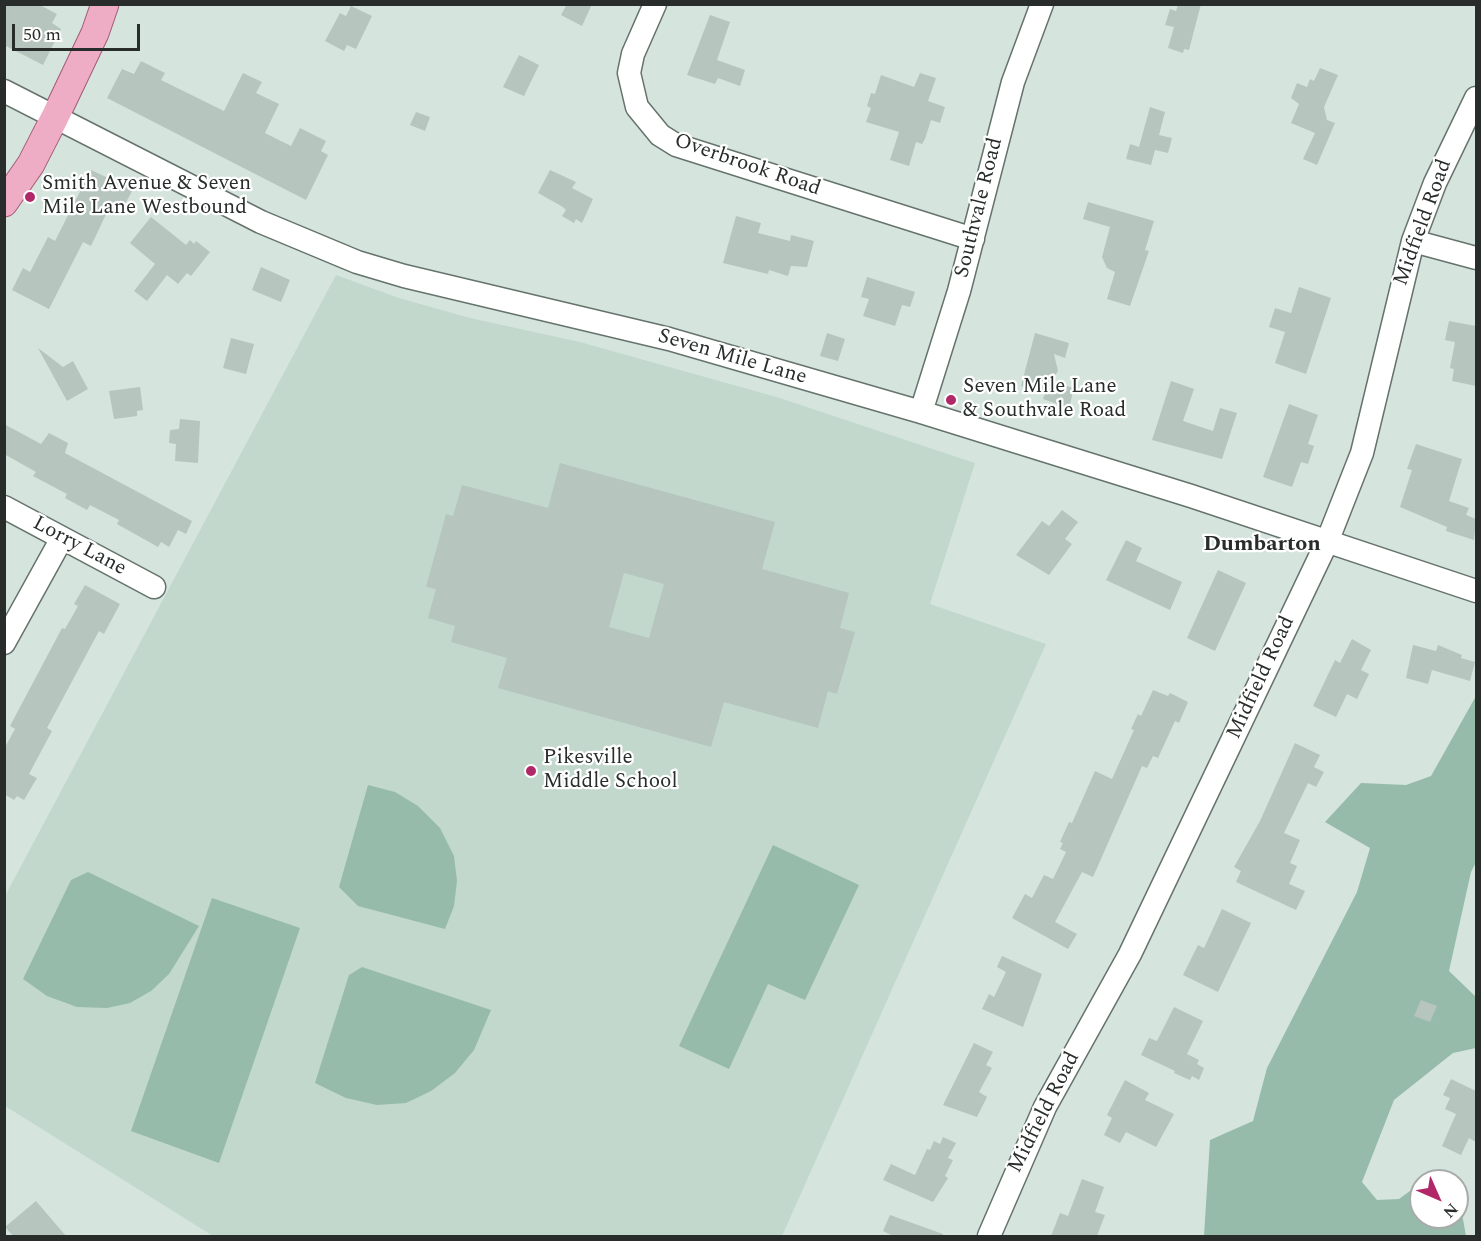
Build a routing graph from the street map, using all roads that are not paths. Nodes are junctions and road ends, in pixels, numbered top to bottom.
1 (105, 4) edge
2 (654, 4) edge
3 (1042, 4) edge
4 (4, 91) edge
5 (1476, 98) edge
6 (55, 117) junction
7 (4, 203) edge
8 (973, 239) junction
9 (1413, 241) junction
10 (1476, 258) edge
11 (921, 412) junction
12 (4, 507) edge
13 (62, 538) junction
14 (1326, 542) junction
15 (154, 587) dead end
16 (1476, 591) edge
17 (4, 643) edge
18 (988, 1236) edge

1 - 6 main road
2 - 8 street, Overbrook Road
3 - 8 street, Southvale Road
4 - 6 street, Seven Mile Lane
5 - 9 street, Midfield Road
6 - 7 main road
6 - 11 street, Seven Mile Lane
8 - 11 street, Southvale Road
9 - 10 street
9 - 14 street, Midfield Road
11 - 14 street, Seven Mile Lane
12 - 13 street, Lorry Lane
13 - 15 street, Lorry Lane
13 - 17 street
14 - 16 street, Seven Mile Lane
14 - 18 street, Midfield Road

